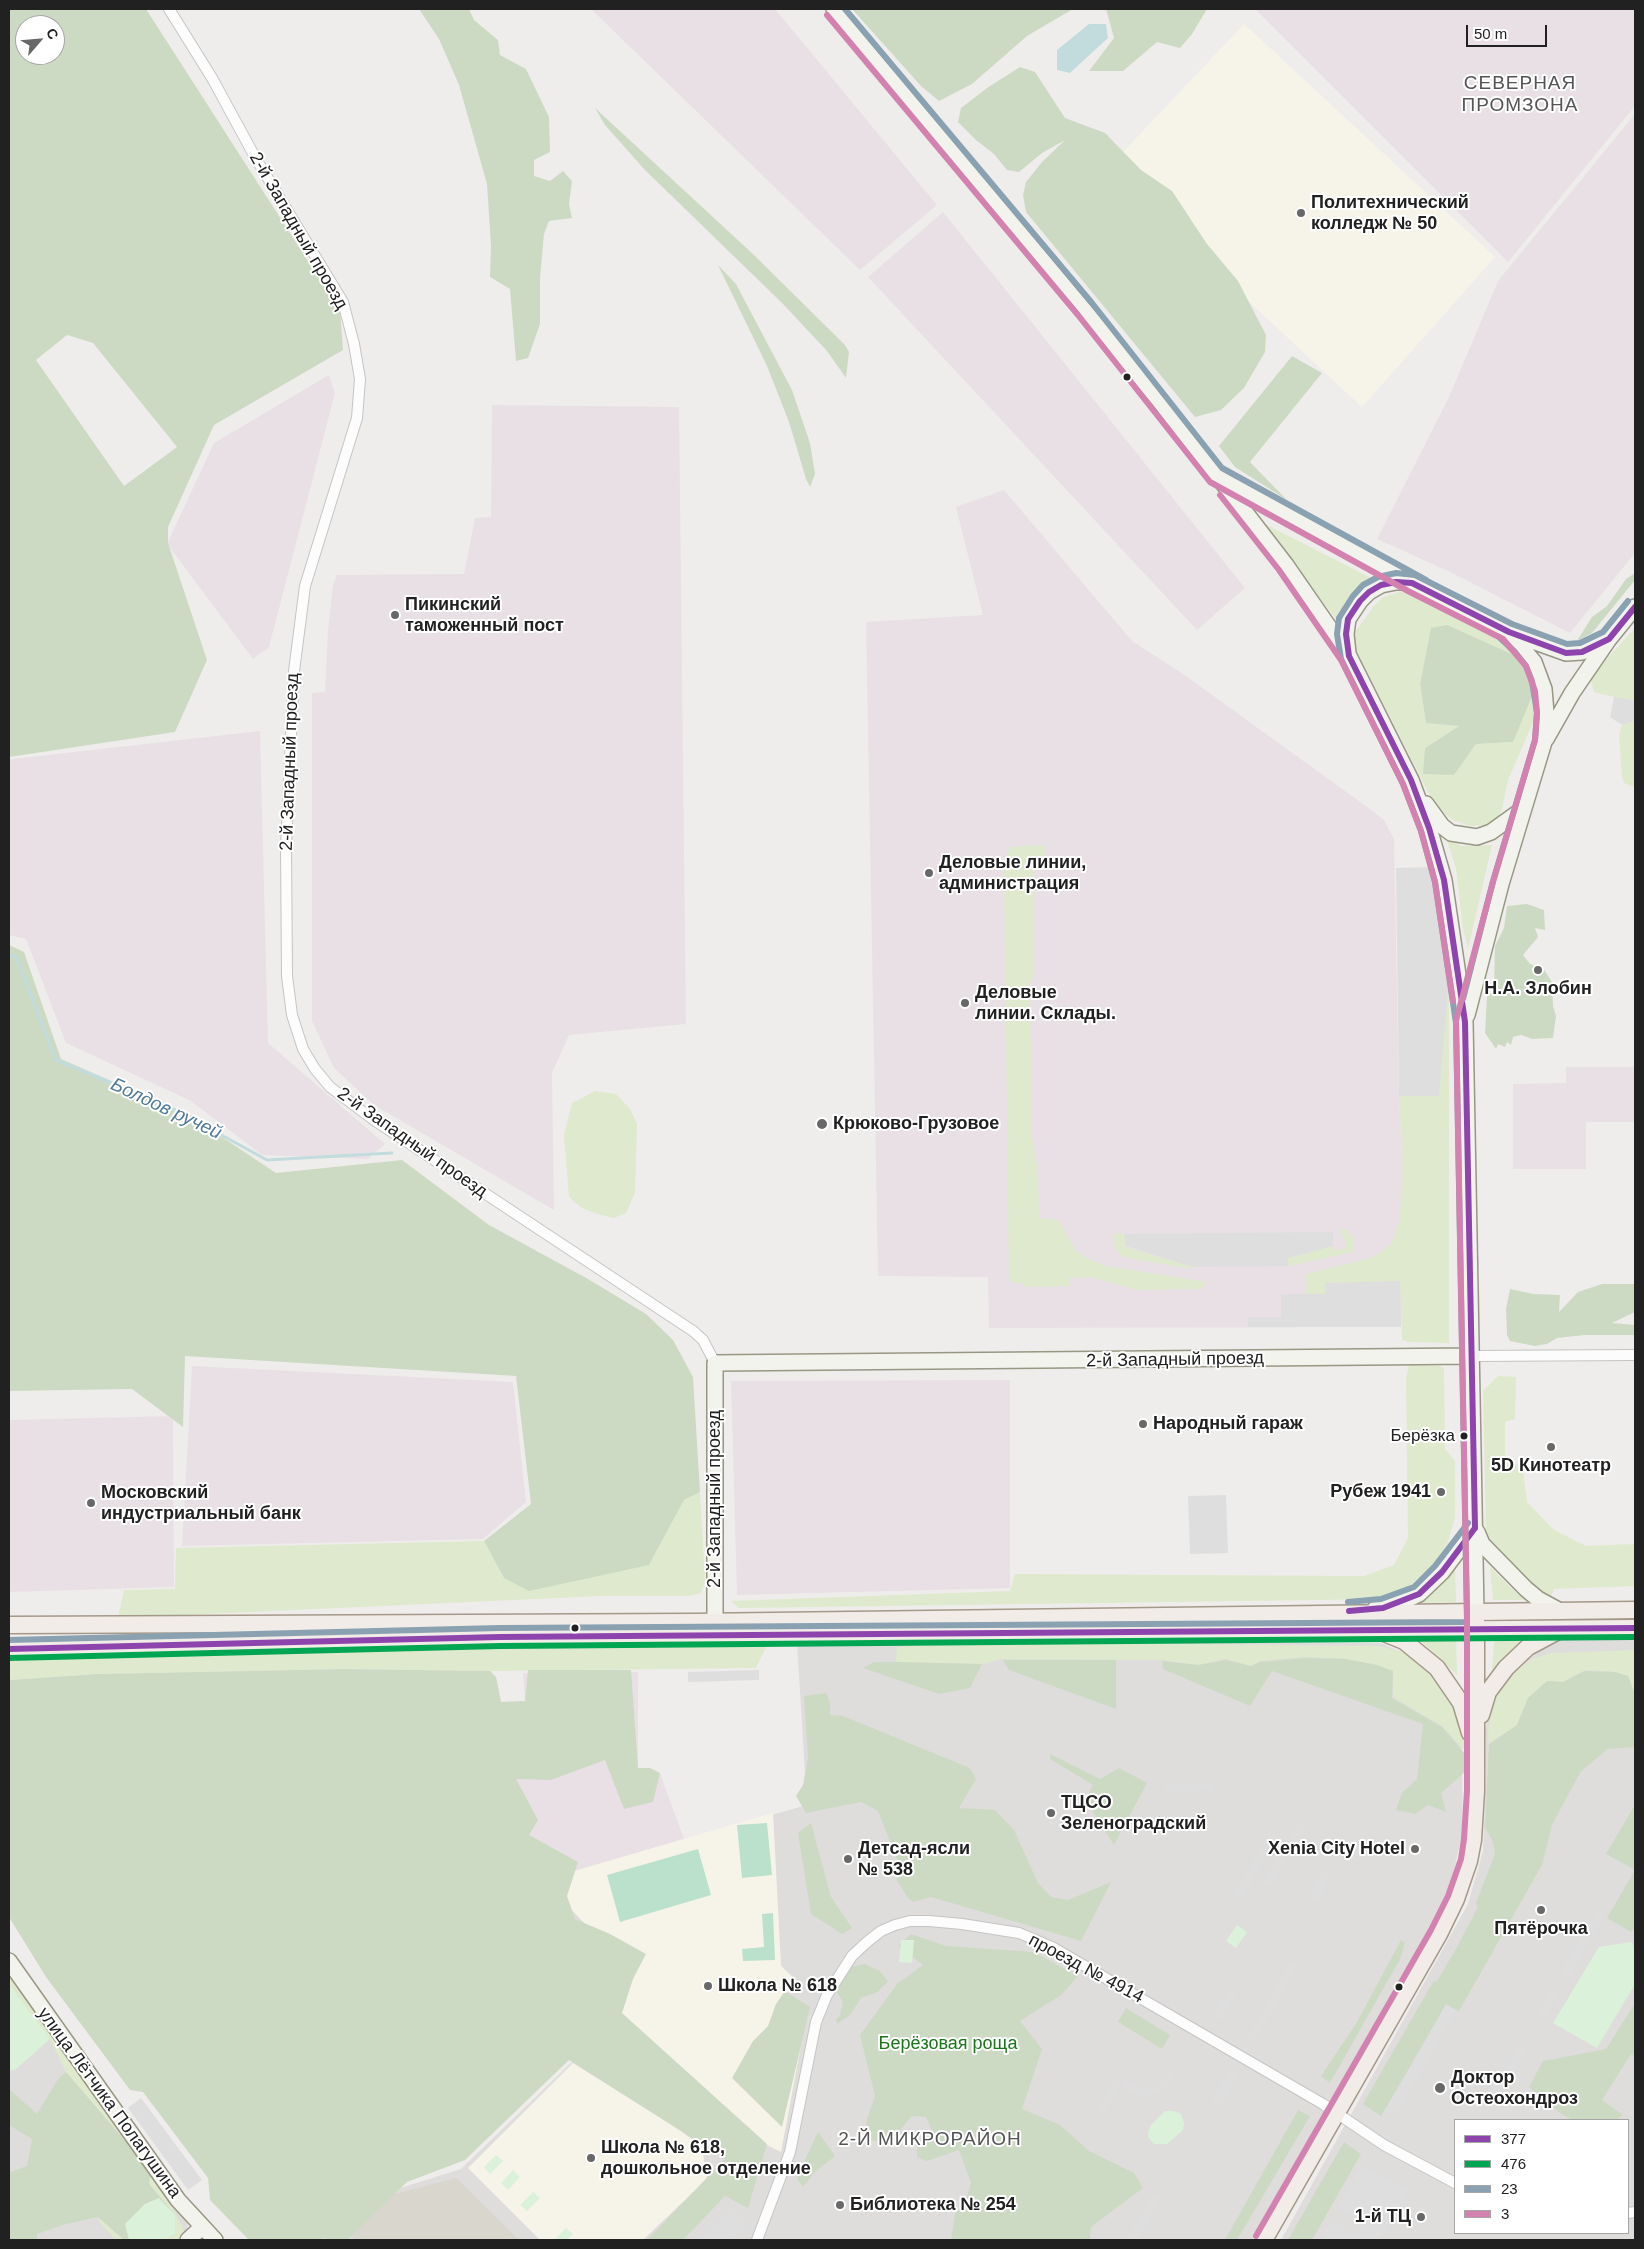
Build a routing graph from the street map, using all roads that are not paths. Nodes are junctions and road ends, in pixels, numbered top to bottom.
1 (169, 9) edge
2 (834, 9) edge
3 (1216, 475) junction
4 (1412, 582) junction
5 (1635, 608) edge
6 (1509, 632) junction
7 (1609, 639) junction
8 (1349, 656) junction
9 (1544, 742) junction
10 (1411, 780) junction
11 (1523, 809) junction
12 (1465, 1022) junction
13 (1635, 1355) edge
14 (1473, 1356) junction
15 (715, 1363) junction
16 (1475, 1528) junction
17 (1635, 1610) edge
18 (1560, 1611) junction
19 (1476, 1612) junction
20 (1325, 1614) junction
21 (9, 1624) edge
22 (715, 1628) junction
23 (1635, 1628) edge
24 (1562, 1629) junction
25 (1376, 1630) junction
26 (1476, 1631) junction
27 (9, 1649) edge
28 (1475, 1752) junction
29 (9, 1961) edge
30 (1336, 2113) junction
31 (1454, 2182) edge
32 (202, 2227) junction
33 (188, 2240) edge
34 (215, 2240) edge
35 (757, 2240) edge
36 (1264, 2240) edge

1 - 15 street, 2-й Западный проезд
2 - 3 main road
3 - 4 main road
3 - 8 main road
4 - 6 main road
4 - 8 main road
5 - 7 main road
6 - 7 main road
6 - 9 main road
7 - 9 main road
8 - 10 main road
9 - 11 main road
10 - 11 main road
10 - 12 main road
11 - 12 main road
12 - 14 main road
13 - 14 street, 2-й Западный проезд
14 - 15 main road, 2-й Западный проезд
14 - 16 main road
15 - 22 main road, 2-й Западный проезд
16 - 18 main road
16 - 19 main road
16 - 20 main road
17 - 18 main road
18 - 19 main road
19 - 20 main road
19 - 26 main road
20 - 22 main road
21 - 22 main road
22 - 25 main road
22 - 27 main road
23 - 24 main road
24 - 26 main road
24 - 28 main road
25 - 26 main road
25 - 28 main road
26 - 28 main road
28 - 30 main road
29 - 32 main road, улица Лётчика Полагушина
30 - 31 street, проезд № 4914
30 - 35 street, проезд № 4914
30 - 36 main road
32 - 33 main road
32 - 34 main road, улица Лётчика Полагушина

